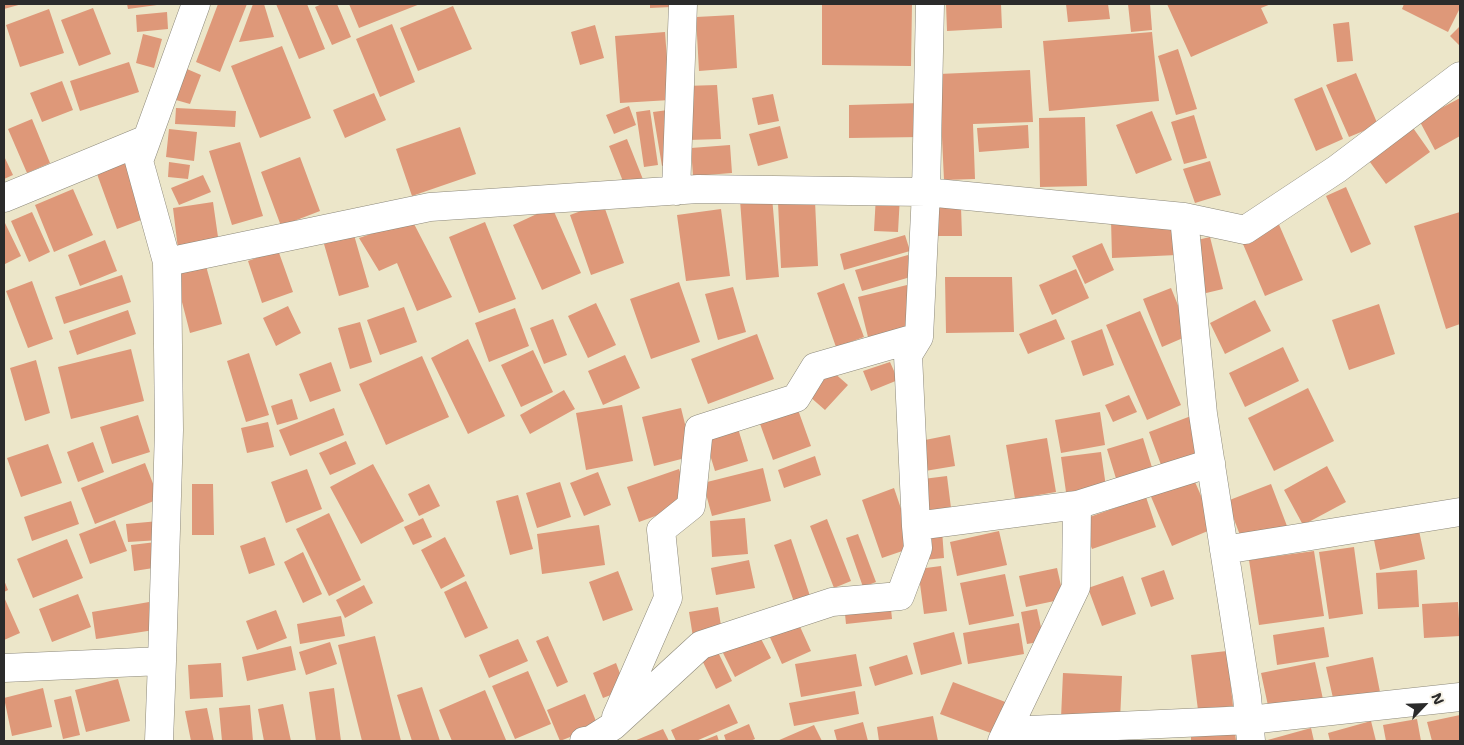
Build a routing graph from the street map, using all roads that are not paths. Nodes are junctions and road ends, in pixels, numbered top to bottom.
1 (196, 4) edge
2 (683, 4) edge
3 (930, 4) edge
4 (1460, 76) edge
5 (147, 139) junction
6 (676, 191) junction
7 (926, 192) junction
8 (4, 198) edge
9 (1184, 217) junction
10 (167, 262) junction
11 (919, 337) junction
12 (1211, 463) junction
13 (1076, 505) junction
14 (1460, 512) edge
15 (916, 526) junction
16 (1224, 550) junction
17 (162, 661) junction
18 (4, 668) edge
19 (1460, 697) edge
20 (1250, 731) edge
21 (1004, 736) edge
22 (595, 737) edge
23 (159, 741) edge

1 - 5 street
2 - 6 street
3 - 7 street
4 - 9 street
5 - 8 street
5 - 10 street
6 - 7 street
6 - 10 street
7 - 9 street
7 - 11 street
9 - 12 street
10 - 17 street
11 - 15 street
11 - 22 street
12 - 13 street
12 - 16 street
13 - 15 street
13 - 21 street
14 - 16 street
15 - 22 street
16 - 20 street
17 - 18 street
17 - 23 street
19 - 20 street
20 - 21 street

